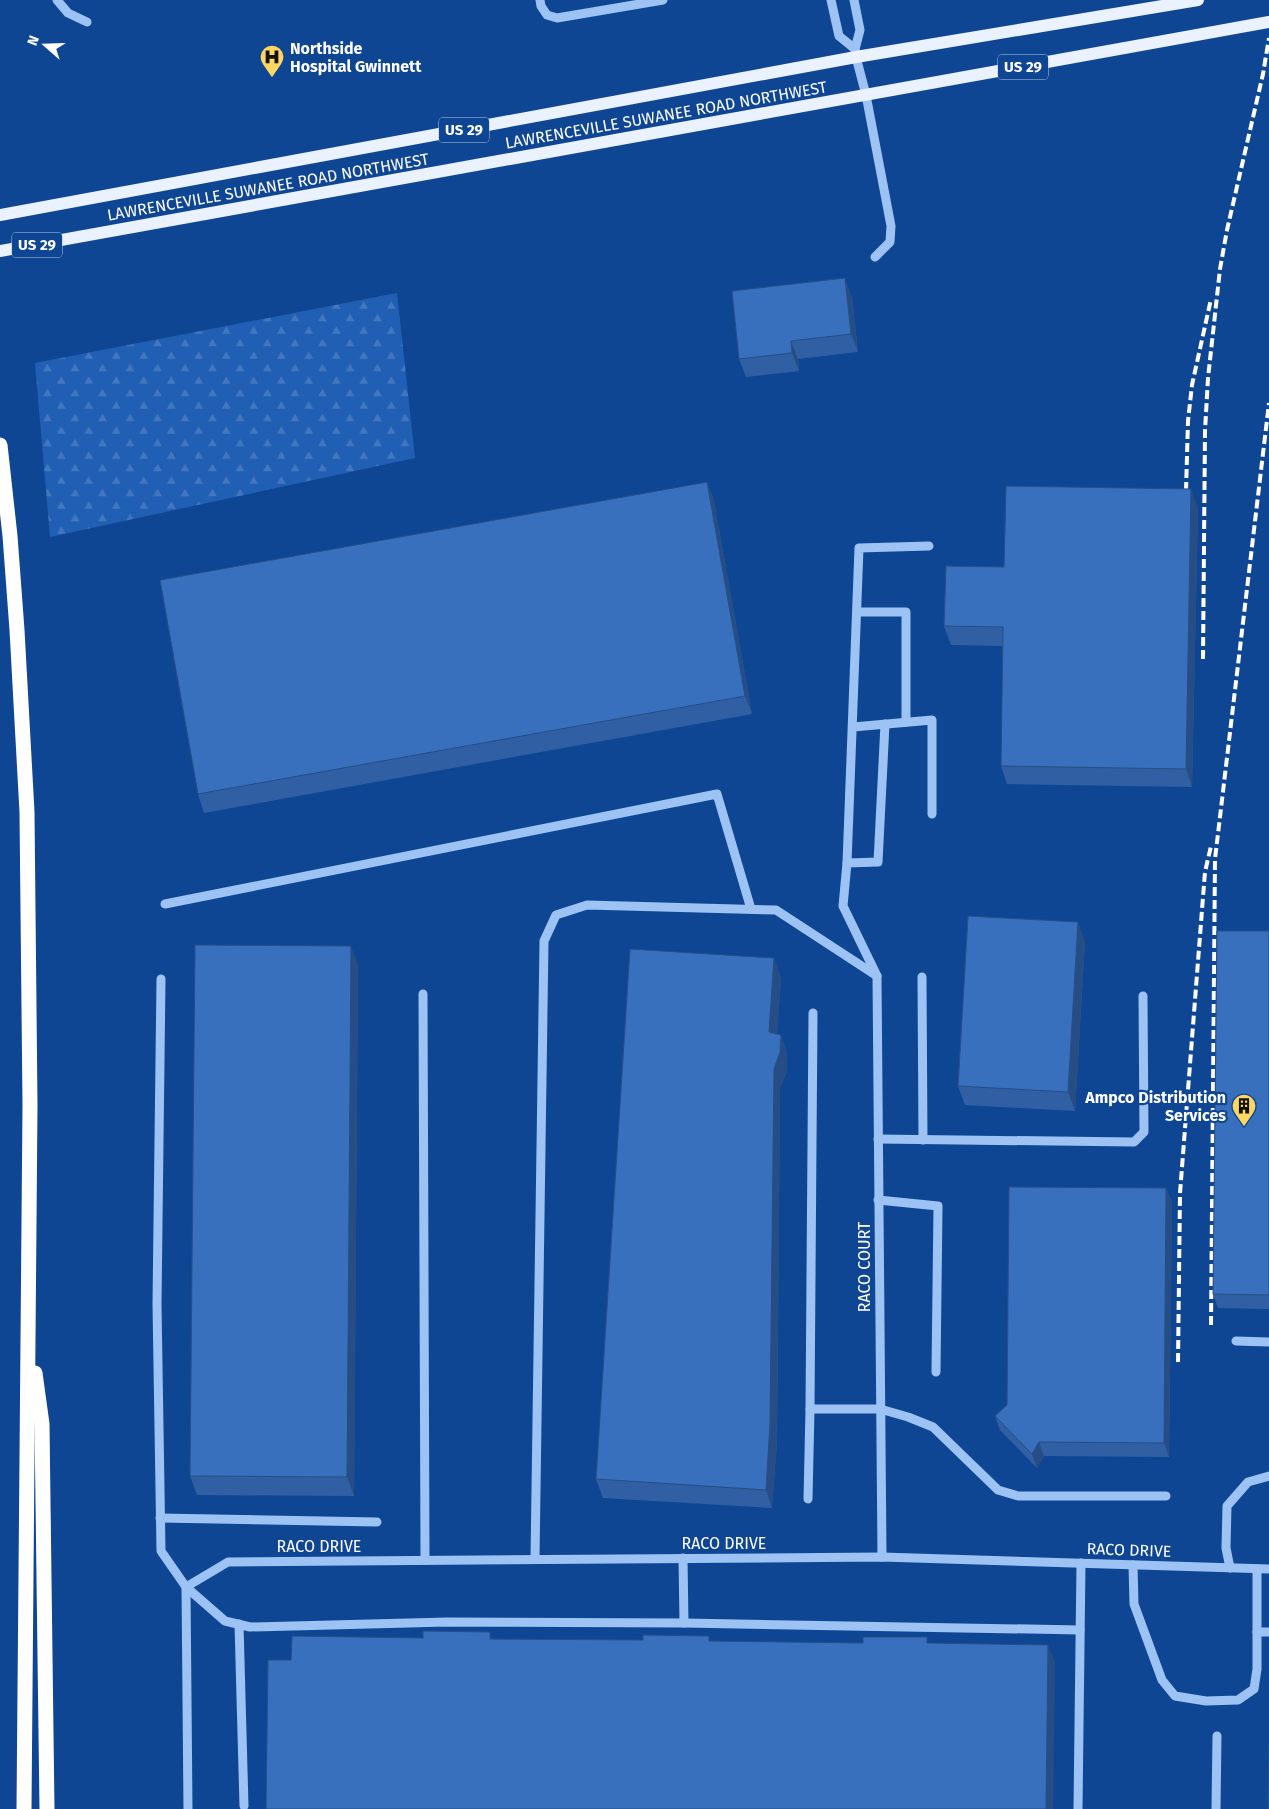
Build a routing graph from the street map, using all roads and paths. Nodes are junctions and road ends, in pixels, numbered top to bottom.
1 (57, 0) edge
2 (540, 0) edge
3 (663, 0) edge
4 (831, 0) edge
5 (854, 0) edge
6 (1198, 0) edge
7 (88, 22) dead end
8 (1269, 22) edge
9 (856, 53) junction
10 (866, 95) junction
11 (0, 215) edge
12 (0, 251) edge
13 (875, 258) dead end
14 (0, 445) edge
15 (928, 546) dead end
16 (857, 612) junction
17 (906, 722) junction
18 (885, 724) junction
19 (853, 727) junction
20 (932, 814) dead end
21 (847, 863) junction
22 (166, 904) dead end
23 (750, 909) junction
24 (877, 976) junction
25 (922, 977) dead end
26 (161, 978) dead end
27 (423, 994) dead end
28 (1143, 996) dead end
29 (813, 1013) dead end
30 (878, 1139) junction
31 (923, 1140) junction
32 (878, 1200) junction
33 (28, 1338) junction
34 (1236, 1341) dead end
35 (1269, 1342) edge
36 (936, 1372) dead end
37 (880, 1409) junction
38 (810, 1410) junction
39 (1269, 1476) edge
40 (1166, 1496) dead end
41 (808, 1499) dead end
42 (160, 1518) junction
43 (377, 1522) dead end
44 (882, 1557) junction
45 (683, 1558) junction
46 (535, 1559) junction
47 (426, 1560) junction
48 (1081, 1563) junction
49 (1133, 1565) junction
50 (1230, 1568) junction
51 (1257, 1569) junction
52 (1269, 1569) edge
53 (186, 1587) junction
54 (684, 1623) junction
55 (240, 1624) junction
56 (1080, 1630) junction
57 (1257, 1632) junction
58 (1269, 1632) edge
59 (1217, 1736) dead end
60 (244, 1806) dead end
61 (24, 1809) edge
62 (47, 1809) edge
63 (188, 1809) edge
64 (1078, 1809) edge
65 (1216, 1809) edge

1 - 7 street
2 - 3 street
4 - 9 street
5 - 9 street
6 - 9 main road, US 29
8 - 10 main road, US 29
9 - 10 street
9 - 11 main road, LAWRENCEVILLE SUWANEE ROAD NORTHWEST / US 29
10 - 12 main road, LAWRENCEVILLE SUWANEE ROAD NORTHWEST / US 29
10 - 13 street
14 - 33 highway
15 - 16 street
16 - 17 street
16 - 19 street
17 - 18 street
17 - 20 street
18 - 19 street
18 - 21 street
19 - 21 street
21 - 24 street
22 - 23 street
23 - 24 street
23 - 46 street
24 - 30 street, RACO COURT
25 - 31 street
26 - 42 street
27 - 47 street
28 - 31 street
29 - 38 street
30 - 31 street
30 - 32 street, RACO COURT
32 - 36 street
32 - 37 street, RACO COURT
33 - 61 highway
33 - 62 highway
34 - 35 street
37 - 38 street
37 - 40 street
37 - 44 street, RACO COURT
38 - 41 street
39 - 50 street
42 - 43 street
42 - 53 street
44 - 45 street, RACO DRIVE
44 - 48 street, RACO DRIVE
45 - 46 street, RACO DRIVE
45 - 54 street
46 - 47 street, RACO DRIVE
47 - 53 street, RACO DRIVE
48 - 49 street, RACO DRIVE
48 - 56 street
49 - 50 street, RACO DRIVE
49 - 57 street
50 - 51 street, RACO DRIVE
51 - 52 street, RACO DRIVE
51 - 57 street
53 - 55 street
53 - 63 street
54 - 55 street
54 - 56 street
55 - 60 street
56 - 64 street
57 - 58 street
59 - 65 street

